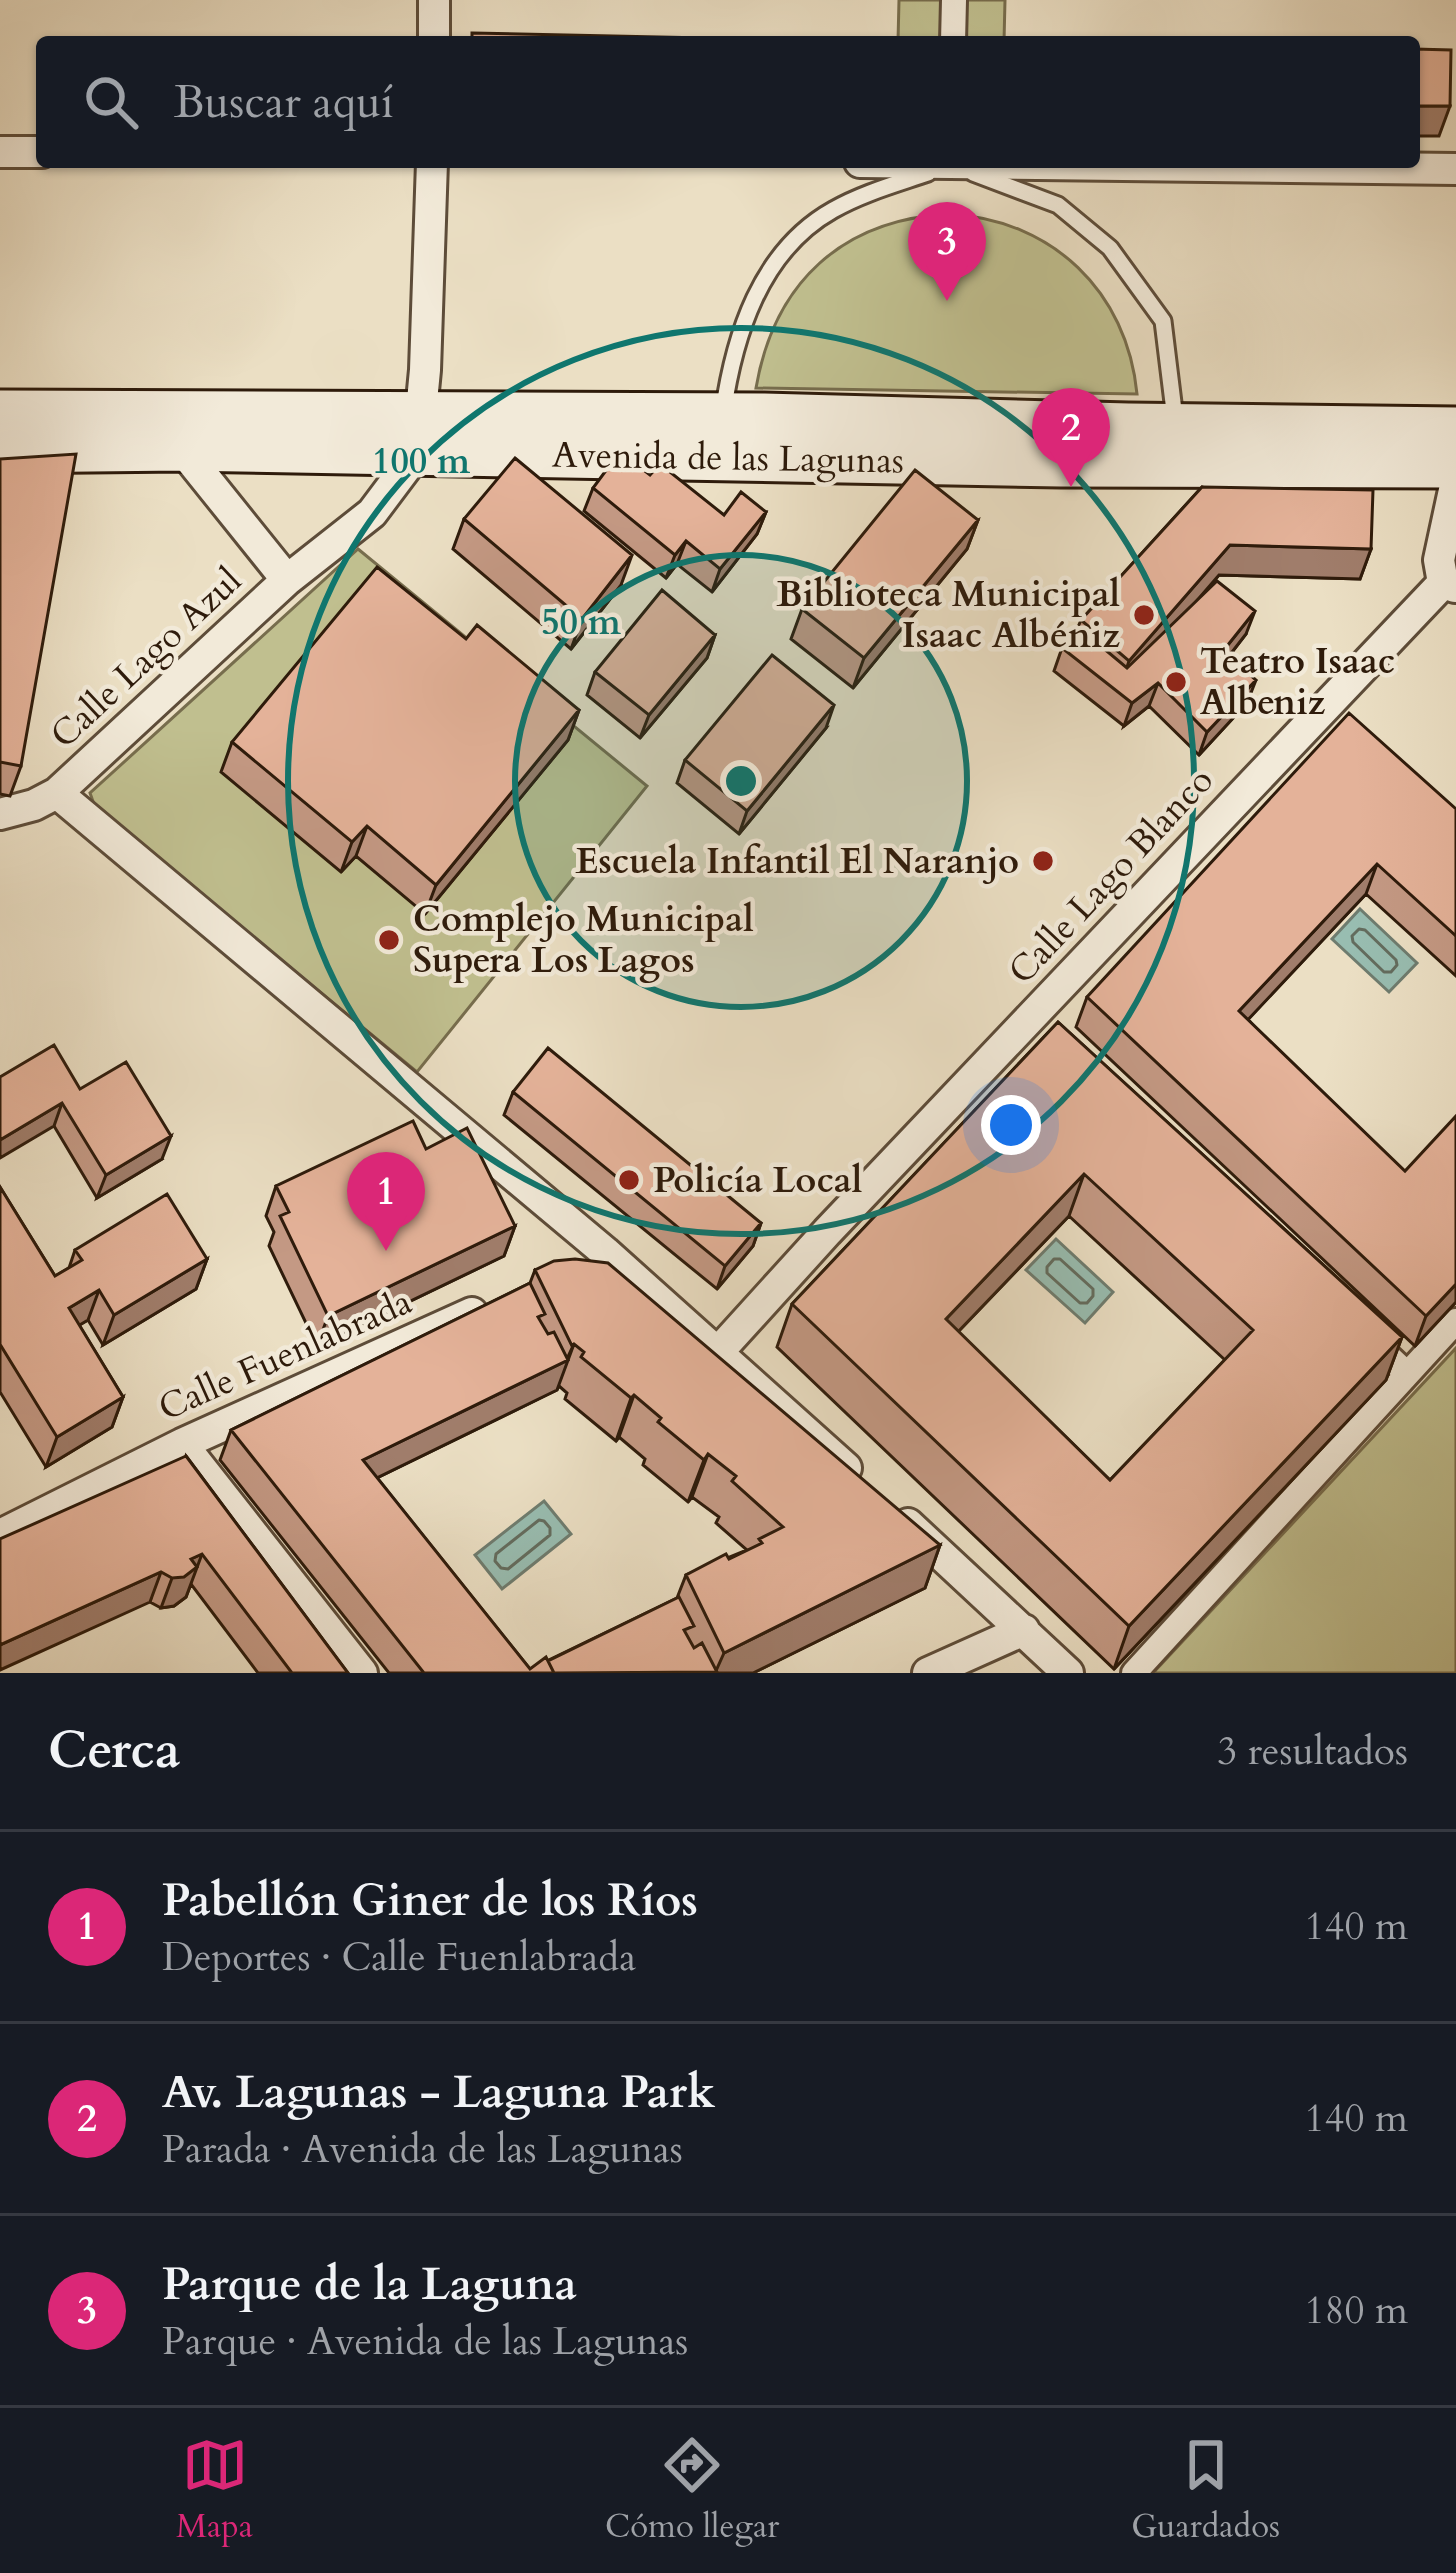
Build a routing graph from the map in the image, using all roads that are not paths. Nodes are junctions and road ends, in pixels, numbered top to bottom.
1 (434, 0) edge
2 (954, 0) edge
3 (434, 36) edge
4 (953, 36) edge
5 (0, 152) edge
6 (36, 152) edge
7 (432, 168) edge
8 (938, 168) edge
9 (964, 168) edge
10 (1372, 168) edge
11 (1456, 169) edge
12 (0, 413) edge
13 (722, 417) junction
14 (1456, 430) edge
15 (419, 434) junction
16 (1176, 445) junction
17 (181, 448) junction
18 (0, 450) edge
19 (1456, 465) edge
20 (1456, 481) edge
21 (287, 580) junction
22 (1452, 586) edge
23 (57, 793) junction
24 (0, 814) edge
25 (605, 1252) junction
26 (571, 1268) edge
27 (509, 1296) edge
28 (1456, 1321) edge
29 (1356, 1325) edge
30 (719, 1351) junction
31 (1407, 1374) junction
32 (182, 1444) junction
33 (0, 1535) edge
34 (1024, 1630) junction
35 (362, 1673) edge
36 (928, 1673) edge
37 (1068, 1673) edge
38 (1134, 1673) edge

1 - 3 street
2 - 4 street
5 - 6 street
7 - 15 street
8 - 13 lane
9 - 16 lane
10 - 11 street
12 - 15 main road, Avenida de las Lagunas
13 - 15 main road, Avenida de las Lagunas
13 - 16 main road, Avenida de las Lagunas
14 - 16 main road, Avenida de las Lagunas
15 - 16 main road, Avenida de las Lagunas
15 - 17 main road, Avenida de las Lagunas
15 - 21 street, Calle Lago Azul
16 - 19 main road, Avenida de las Lagunas
17 - 18 main road, Avenida de las Lagunas
17 - 21 street, Calle Lago Azul
20 - 22 street
21 - 23 street, Calle Lago Azul
22 - 30 street, Calle Lago Blanco
23 - 24 street
23 - 25 street
25 - 26 street
25 - 30 street
27 - 32 street, Calle Fuenlabrada
28 - 31 street
29 - 31 street
30 - 34 street
31 - 38 street
32 - 33 street, Calle Fuenlabrada
32 - 35 street
34 - 36 street
34 - 37 street

